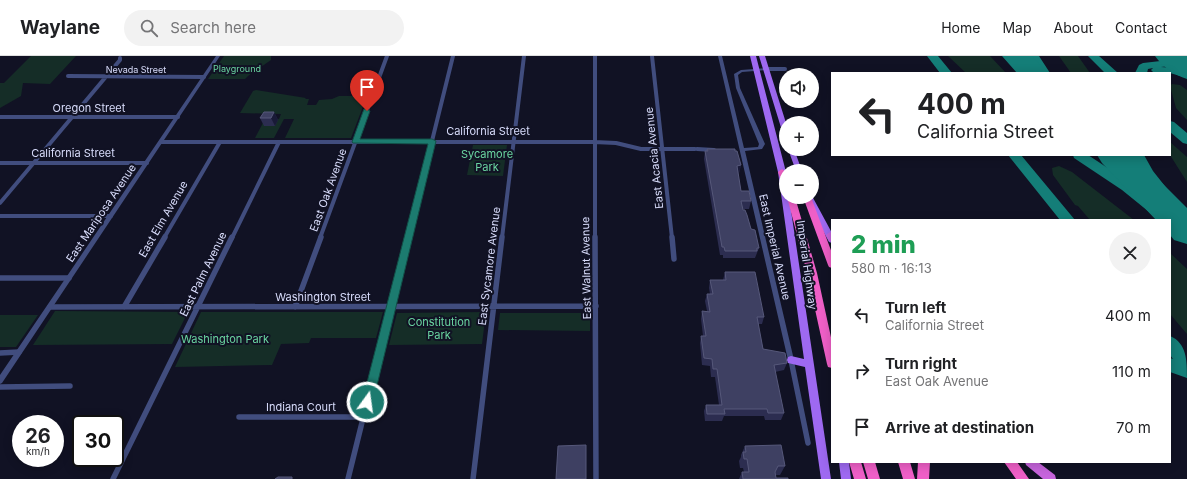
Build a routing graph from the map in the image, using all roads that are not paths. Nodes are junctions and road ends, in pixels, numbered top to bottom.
1 (218, 56) edge
2 (387, 56) edge
3 (453, 56) edge
4 (524, 56) edge
5 (595, 56) edge
6 (652, 56) edge
7 (720, 56) edge
8 (753, 56) edge
9 (762, 56) edge
10 (120, 58) dead end
11 (766, 69) junction
12 (779, 69) edge
13 (757, 70) junction
14 (68, 76) dead end
15 (106, 77) junction
16 (204, 77) junction
17 (780, 116) edge
18 (0, 117) edge
19 (73, 117) junction
20 (178, 117) junction
21 (432, 141) junction
22 (514, 141) junction
23 (161, 142) junction
24 (220, 142) junction
25 (279, 142) junction
26 (356, 142) junction
27 (594, 142) junction
28 (662, 150) junction
29 (720, 150) edge
30 (739, 150) junction
31 (147, 162) junction
32 (0, 163) edge
33 (34, 163) junction
34 (780, 164) edge
35 (0, 204) edge
36 (787, 204) edge
37 (793, 204) edge
38 (810, 204) edge
39 (812, 204) edge
40 (0, 216) edge
41 (111, 216) junction
42 (831, 238) edge
43 (674, 259) dead end
44 (831, 262) edge
45 (0, 278) edge
46 (69, 278) junction
47 (391, 306) junction
48 (494, 306) junction
49 (596, 306) junction
50 (50, 307) junction
51 (124, 307) junction
52 (198, 307) junction
53 (295, 307) junction
54 (0, 352) edge
55 (19, 352) junction
56 (831, 359) edge
57 (791, 360) junction
58 (810, 365) junction
59 (0, 381) edge
60 (70, 386) dead end
61 (0, 387) edge
62 (239, 416) dead end
63 (364, 417) junction
64 (808, 443) dead end
65 (844, 463) edge
66 (855, 463) edge
67 (870, 463) edge
68 (904, 463) edge
69 (924, 463) edge
70 (1011, 463) edge
71 (1031, 463) edge
72 (113, 479) edge
73 (348, 479) edge
74 (473, 479) edge
75 (596, 479) edge
76 (826, 479) edge
77 (846, 479) edge
78 (860, 479) edge
79 (874, 479) edge
80 (909, 479) edge
81 (923, 479) edge
82 (1023, 479) edge
83 (1051, 479) edge

1 - 16 street, East Mariposa Avenue
2 - 26 street, East Oak Avenue
3 - 21 street
4 - 22 street, East Sycamore Avenue
5 - 27 street, East Walnut Avenue
6 - 28 street, East Acacia Avenue
7 - 30 street, East Imperial Avenue
8 - 13 main road, Imperial Highway
9 - 11 main road
10 - 15 street
11 - 12 street
11 - 13 street
11 - 17 main road
13 - 30 street
13 - 34 main road, Imperial Highway
14 - 15 street, Nevada Street
15 - 16 street, Nevada Street
15 - 19 street
16 - 20 street, East Mariposa Avenue
18 - 19 street, Oregon Street
19 - 20 street, Oregon Street
19 - 33 street
20 - 23 street, East Mariposa Avenue
21 - 22 street, California Street
21 - 26 street, California Street
21 - 47 street
22 - 27 street, California Street
22 - 48 street, East Sycamore Avenue
23 - 24 street, California Street
23 - 31 street, East Mariposa Avenue
24 - 25 street, California Street
24 - 51 street, East Elm Avenue
25 - 26 street, California Street
25 - 52 street, East Palm Avenue
26 - 53 street, East Oak Avenue
27 - 28 street, California Street
27 - 49 street, East Walnut Avenue
28 - 29 street, California Street
28 - 43 street, East Acacia Avenue
30 - 57 street, East Imperial Avenue
31 - 33 street, California Street
31 - 41 street, East Mariposa Avenue
32 - 33 street, California Street
33 - 35 street
36 - 58 main road, Imperial Highway
37 - 56 highway
38 - 44 highway
39 - 42 main road, Imperial Highway
40 - 41 street
41 - 46 street, East Mariposa Avenue
45 - 46 street
46 - 50 street, East Mariposa Avenue
47 - 48 street, Washington Street
47 - 53 street, Washington Street
47 - 63 street
48 - 49 street, Washington Street
48 - 74 street, East Sycamore Avenue
49 - 75 street, East Walnut Avenue
50 - 51 street, Washington Street
50 - 55 street, East Mariposa Avenue
51 - 52 street, Washington Street
52 - 53 street, Washington Street
52 - 72 street, East Palm Avenue
54 - 55 street
55 - 59 street, East Mariposa Avenue
57 - 58 main road
57 - 64 street, East Imperial Avenue
58 - 76 main road, Imperial Highway
60 - 61 street
62 - 63 street, Indiana Court
63 - 73 street
65 - 77 main road
66 - 78 highway
67 - 79 highway
68 - 80 highway
69 - 81 highway
70 - 82 highway
71 - 83 highway

